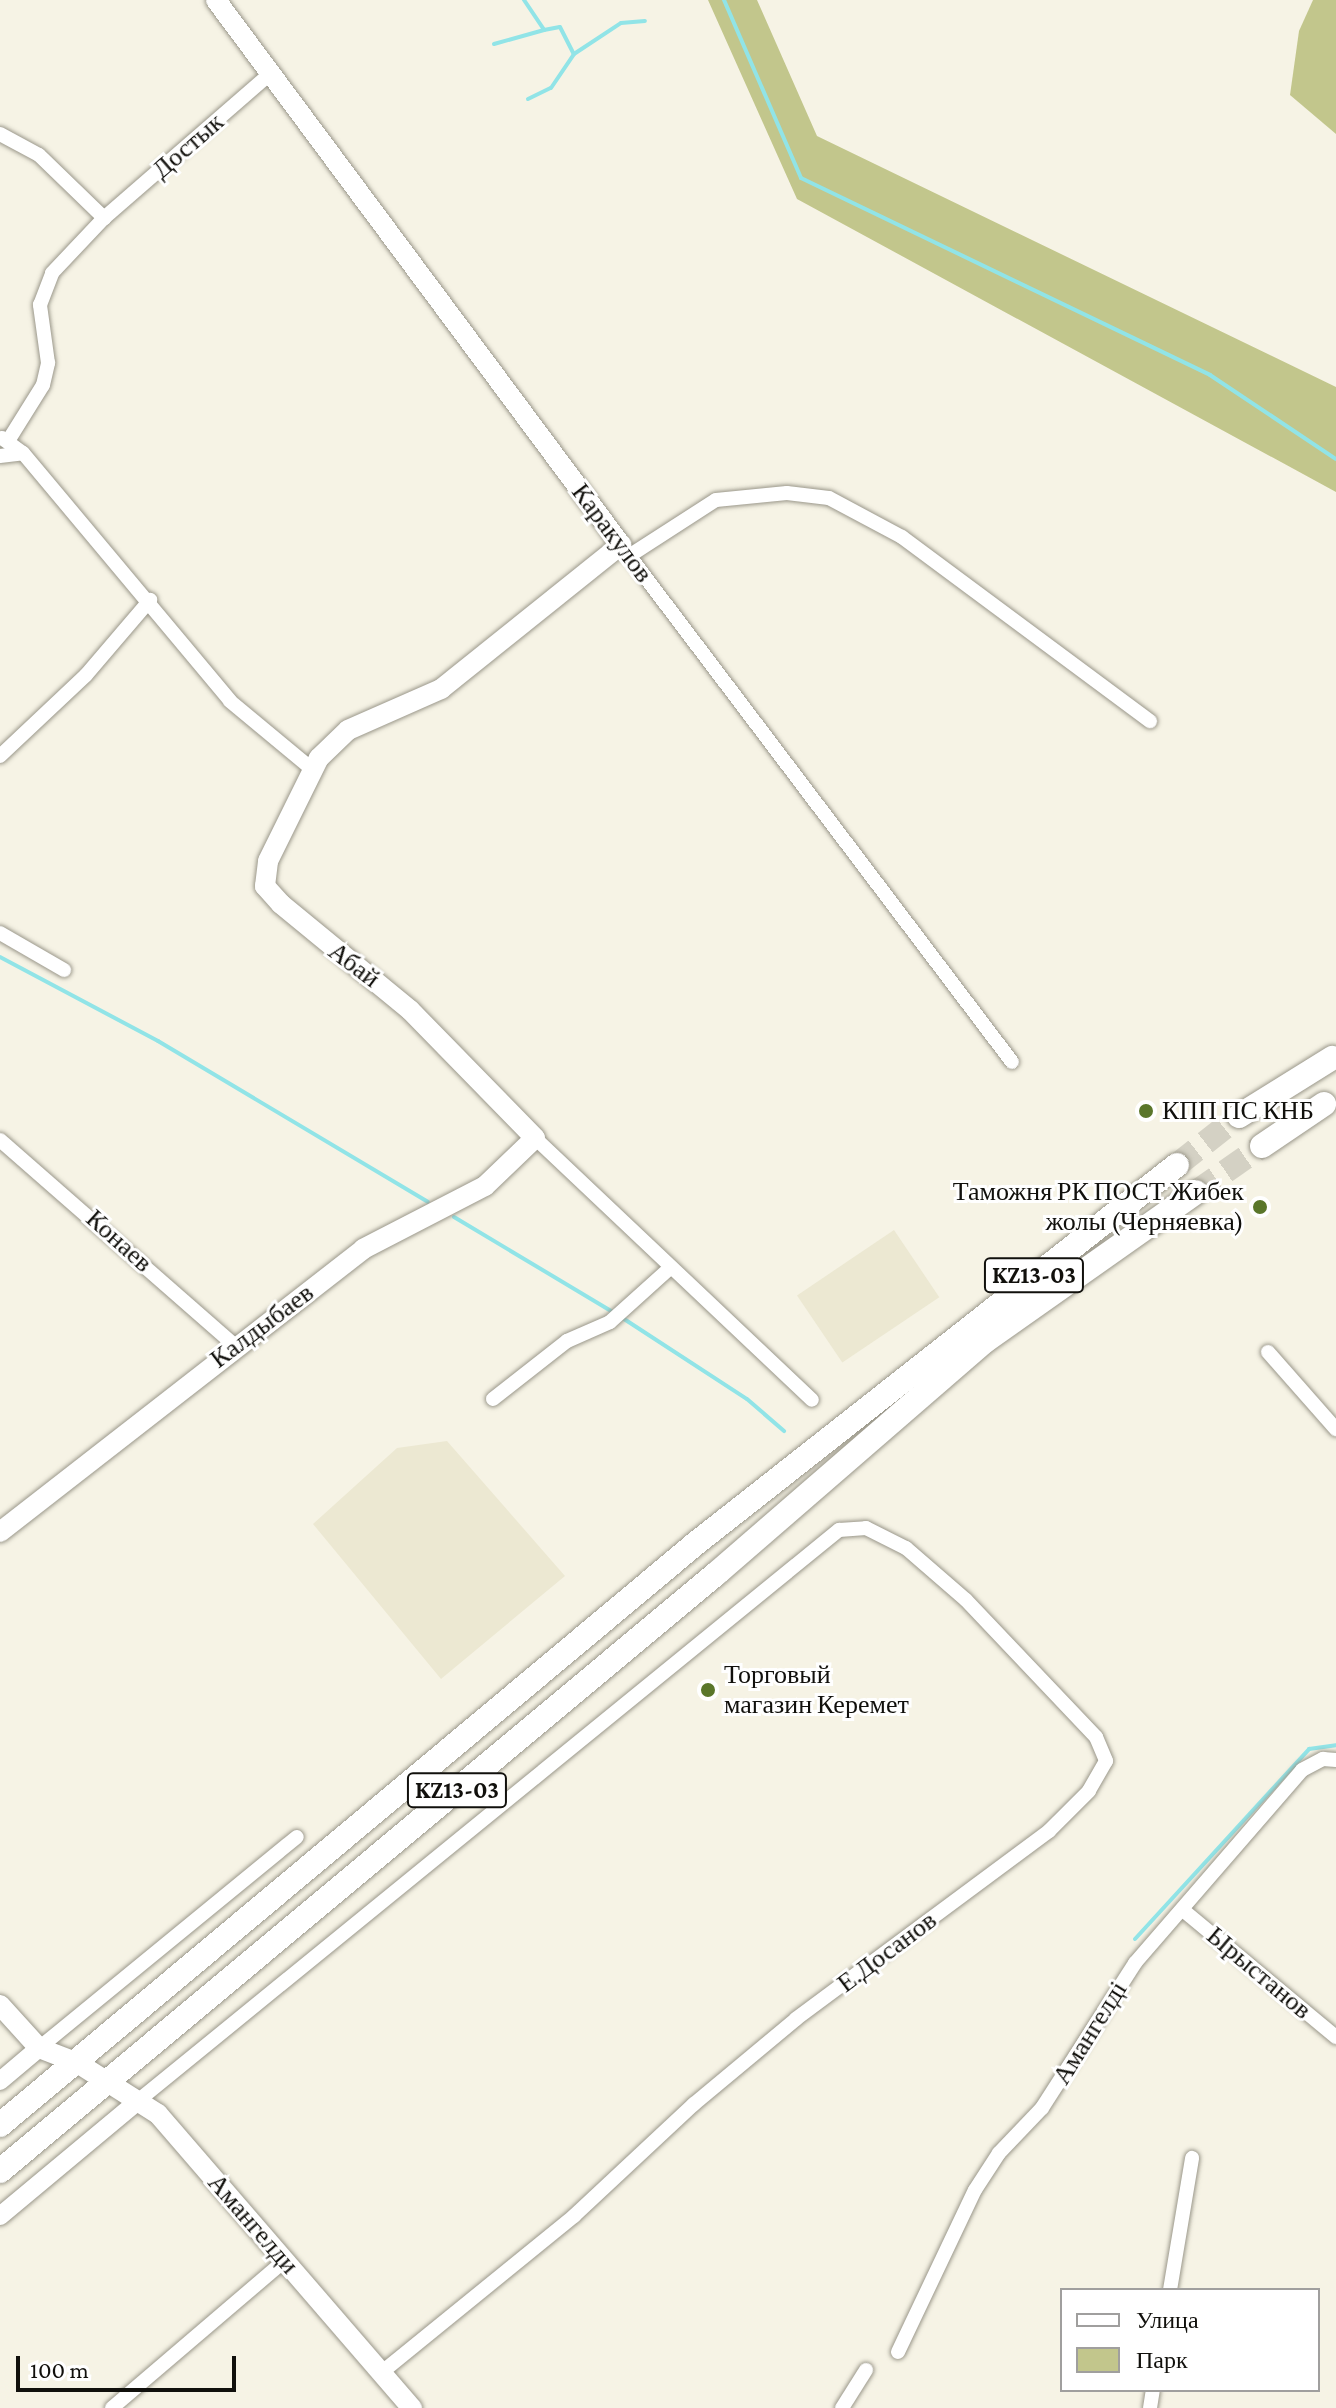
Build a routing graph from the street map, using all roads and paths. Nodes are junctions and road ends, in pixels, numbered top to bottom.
1 (216, 0) edge
2 (271, 73) junction
3 (0, 134) edge
4 (104, 218) junction
5 (4, 439) edge
6 (23, 453) junction
7 (0, 456) edge
8 (625, 551) junction
9 (150, 600) junction
10 (1150, 721) dead end
11 (0, 756) edge
12 (312, 769) junction
13 (0, 933) edge
14 (64, 970) dead end
15 (1332, 1058) dead end
16 (1012, 1062) dead end
17 (1324, 1104) dead end
18 (1239, 1116) tunnel mouth
19 (535, 1138) junction
20 (0, 1140) edge
21 (1262, 1146) tunnel mouth
22 (1177, 1165) tunnel mouth
23 (1196, 1192) tunnel mouth
24 (671, 1267) junction
25 (235, 1346) junction
26 (1268, 1352) dead end
27 (903, 1397) junction
28 (493, 1399) dead end
29 (812, 1400) dead end
30 (1336, 1429) edge
31 (0, 1532) edge
32 (695, 1544) junction
33 (717, 1573) junction
34 (1336, 1760) edge
35 (297, 1837) dead end
36 (1183, 1910) junction
37 (0, 2005) edge
38 (1336, 2037) edge
39 (39, 2048) junction
40 (76, 2062) junction
41 (0, 2081) edge
42 (108, 2081) junction
43 (139, 2100) junction
44 (0, 2125) edge
45 (1192, 2158) dead end
46 (0, 2171) edge
47 (0, 2216) edge
48 (285, 2260) junction
49 (1170, 2288) edge
50 (898, 2352) dead end
51 (866, 2370) dead end
52 (381, 2373) junction
53 (112, 2408) edge
54 (412, 2408) edge
55 (842, 2408) edge

1 - 2 main road, Каракулов
2 - 4 street, Достык
2 - 8 main road, Каракулов
3 - 4 street
4 - 5 street, Достык
5 - 6 street
6 - 7 street
6 - 9 street
8 - 10 street
8 - 12 main road, Абай
8 - 16 street, Каракулов
9 - 11 street
9 - 12 street
12 - 19 main road, Абай
13 - 14 street
15 - 18 highway
17 - 21 highway
19 - 24 street, Абай
19 - 25 main road, Калдыбаев
20 - 25 street, Конаев
22 - 27 highway, KZ13-03
23 - 27 highway, KZ13-03
24 - 28 street
24 - 29 street, Абай
25 - 31 main road, Калдыбаев
26 - 30 street
27 - 32 highway, KZ13-03
27 - 33 highway, KZ13-03
32 - 33 highway
32 - 40 highway, KZ13-03
33 - 42 highway, KZ13-03
34 - 36 street, Амангелді
35 - 39 street
36 - 38 street, Ырыстанов
36 - 50 street, Амангелді
37 - 39 main road
39 - 40 main road, Амангелди
39 - 41 street
40 - 42 main road, Амангелди
40 - 44 highway, KZ13-03
42 - 43 main road, Амангелди
42 - 46 highway, KZ13-03
43 - 47 street
43 - 48 main road, Амангелди
43 - 52 street, Е.Досанов
45 - 49 street
48 - 52 main road, Амангелди
48 - 53 street
51 - 55 street
52 - 54 main road, Амангелди

